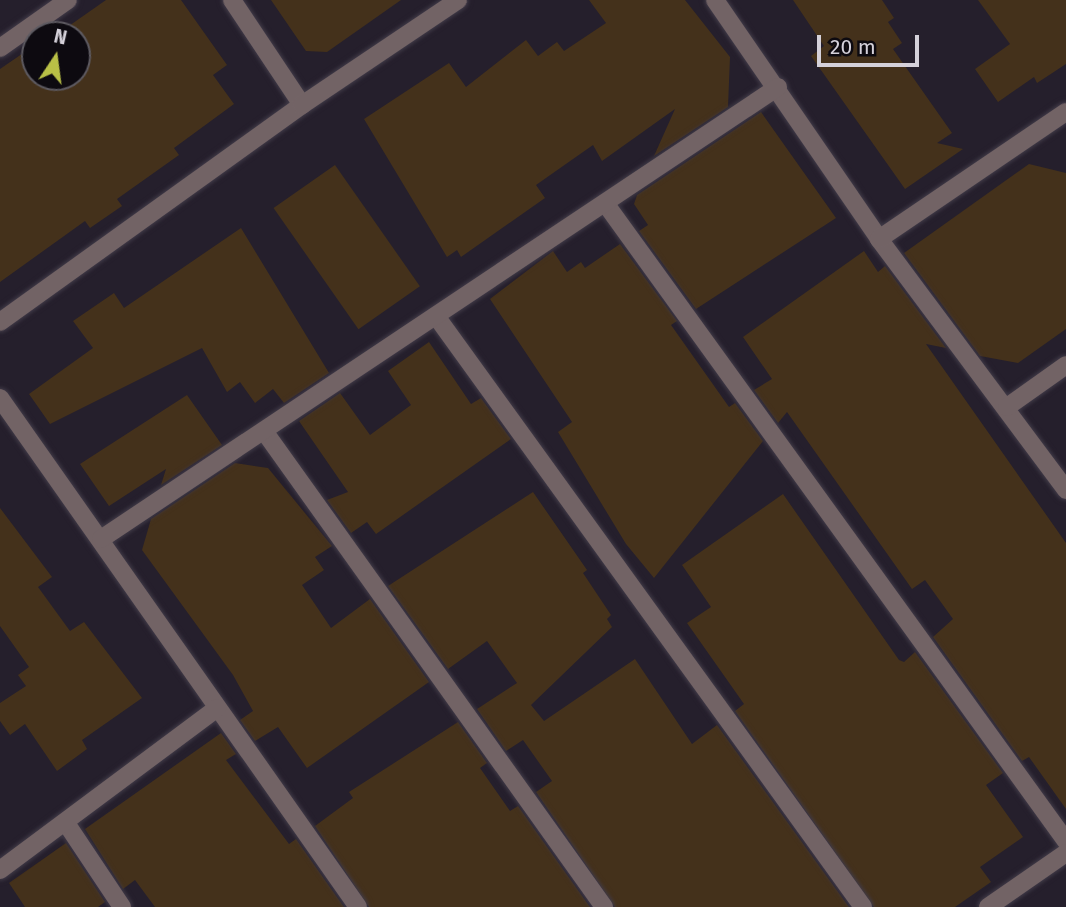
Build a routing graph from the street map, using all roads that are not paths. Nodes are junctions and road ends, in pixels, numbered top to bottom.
1 (68, 0) edge
2 (232, 0) edge
3 (458, 0) edge
4 (715, 0) edge
5 (0, 48) edge
6 (778, 87) junction
7 (302, 105) junction
8 (1066, 112) edge
9 (605, 203) junction
10 (879, 239) junction
11 (436, 316) junction
12 (0, 322) edge
13 (1066, 365) edge
14 (0, 398) edge
15 (1007, 407) junction
16 (264, 431) junction
17 (1066, 491) edge
18 (102, 539) junction
19 (217, 708) junction
20 (66, 822) junction
21 (1066, 841) edge
22 (1066, 853) edge
23 (0, 870) edge
24 (122, 907) edge
25 (358, 907) edge
26 (604, 907) edge
27 (863, 907) edge
28 (988, 907) edge

1 - 5 street
2 - 7 street
3 - 7 street
4 - 6 street
6 - 9 street
6 - 10 street
7 - 12 street
8 - 10 street
9 - 11 street
9 - 21 street
10 - 15 street
11 - 16 street
11 - 27 street
13 - 15 street
14 - 18 street
15 - 17 street
16 - 18 street
16 - 26 street
18 - 19 street
19 - 20 street
19 - 25 street
20 - 23 street
20 - 24 street
22 - 28 street

